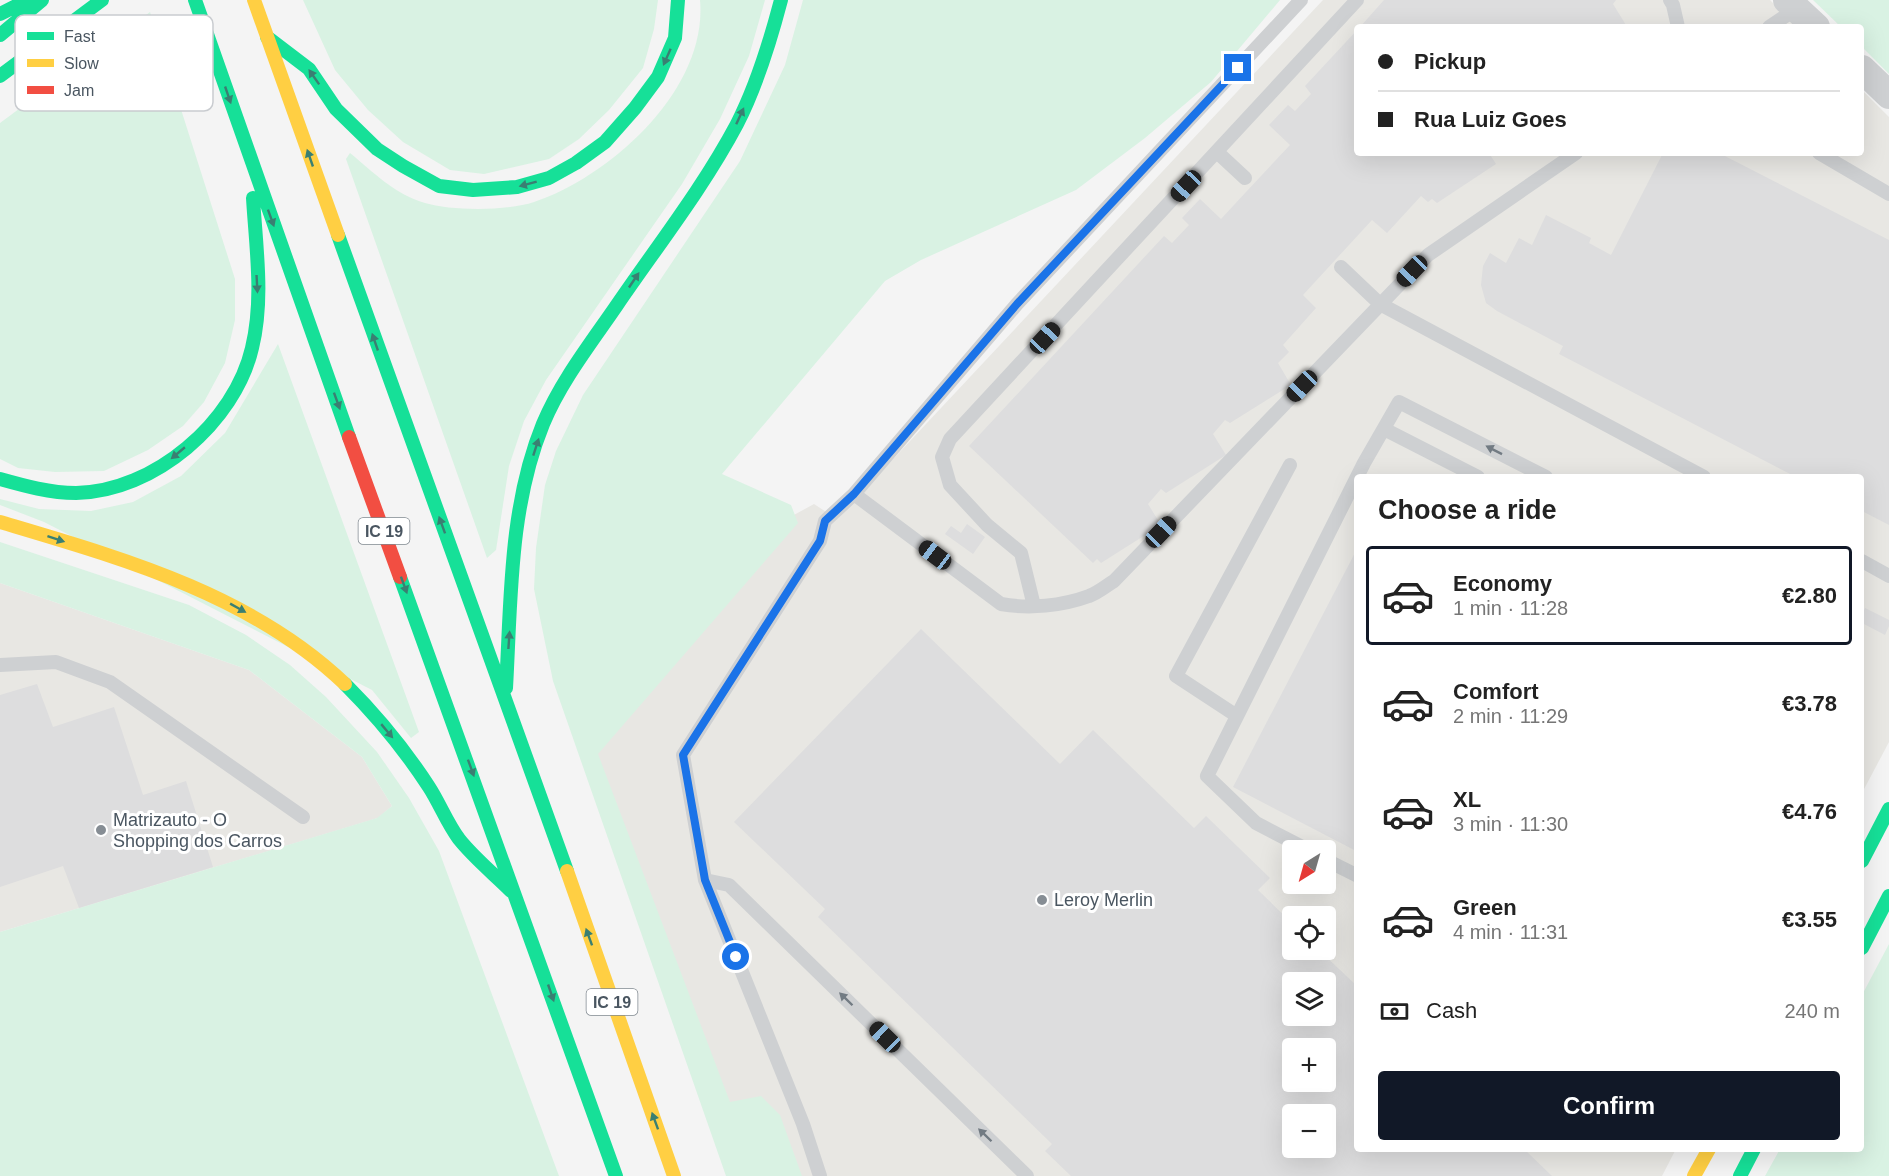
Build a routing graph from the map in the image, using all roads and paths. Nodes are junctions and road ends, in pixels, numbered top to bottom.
1 (28, 0) edge
2 (42, 0) edge
3 (102, 0) edge
4 (195, 0) edge
5 (254, 0) edge
6 (678, 0) edge
7 (781, 0) edge
8 (1301, 0) edge
9 (1357, 0) edge
10 (1670, 0) edge
11 (1800, 12) edge
12 (0, 14) edge
13 (24, 15) edge
14 (80, 15) edge
15 (200, 15) edge
16 (15, 22) edge
17 (1677, 24) edge
18 (1775, 24) edge
19 (0, 35) edge
20 (267, 37) junction
21 (213, 52) edge
22 (15, 64) edge
23 (1864, 71) edge
24 (0, 76) edge
25 (1889, 95) edge
26 (1217, 153) junction
27 (1572, 156) edge
28 (1824, 156) edge
29 (251, 163) junction
30 (1245, 178) dead end
31 (1889, 194) edge
32 (1341, 267) dead end
33 (1380, 304) junction
34 (1384, 429) junction
35 (1290, 465) dead end
36 (1359, 474) edge
37 (1472, 474) edge
38 (1540, 474) edge
39 (1698, 474) edge
40 (0, 479) edge
41 (1354, 485) edge
42 (854, 494) junction
43 (0, 522) edge
44 (1864, 562) edge
45 (1889, 576) edge
46 (1034, 606) junction
47 (0, 665) edge
48 (506, 698) junction
49 (1237, 716) junction
50 (1889, 809) edge
51 (303, 817) dead end
52 (1288, 840) edge
53 (1864, 857) edge
54 (1336, 865) edge
55 (1354, 874) edge
56 (705, 880) junction
57 (1889, 896) edge
58 (518, 898) junction
59 (1864, 944) edge
60 (1707, 1152) edge
61 (1752, 1152) edge
62 (616, 1176) edge
63 (674, 1176) edge
64 (819, 1176) edge
65 (1027, 1176) edge
66 (1694, 1176) edge
67 (1740, 1176) edge

1 - 12 main road
2 - 13 main road
3 - 14 main road
4 -> 15 main road, IC 19
5 - 20 main road, IC 19
6 -> 20 main road
48 -> 7 main road
8 - 42 lane
9 - 26 lane
10 - 17 lane
11 - 18 lane
16 - 19 main road
48 -> 20 main road, IC 19
21 -> 29 main road, IC 19
22 - 24 main road
23 - 25 street
26 - 30 lane
26 - 46 lane
27 - 33 lane
28 - 31 lane
29 -> 40 main road
29 -> 58 main road, IC 19
32 - 33 lane
33 - 39 lane
33 - 46 lane
34 - 36 lane
34 - 37 lane
38 -> 34 lane
35 - 49 lane
41 - 49 lane
42 - 46 lane
42 - 56 lane
43 -> 58 main road
44 - 45 lane
47 - 51 lane
63 -> 48 main road, IC 19
49 - 52 lane
50 - 53 main road
54 - 55 lane
56 - 64 lane
65 -> 56 lane
57 - 59 main road
58 -> 62 main road, IC 19
60 - 66 main road
61 - 67 main road

